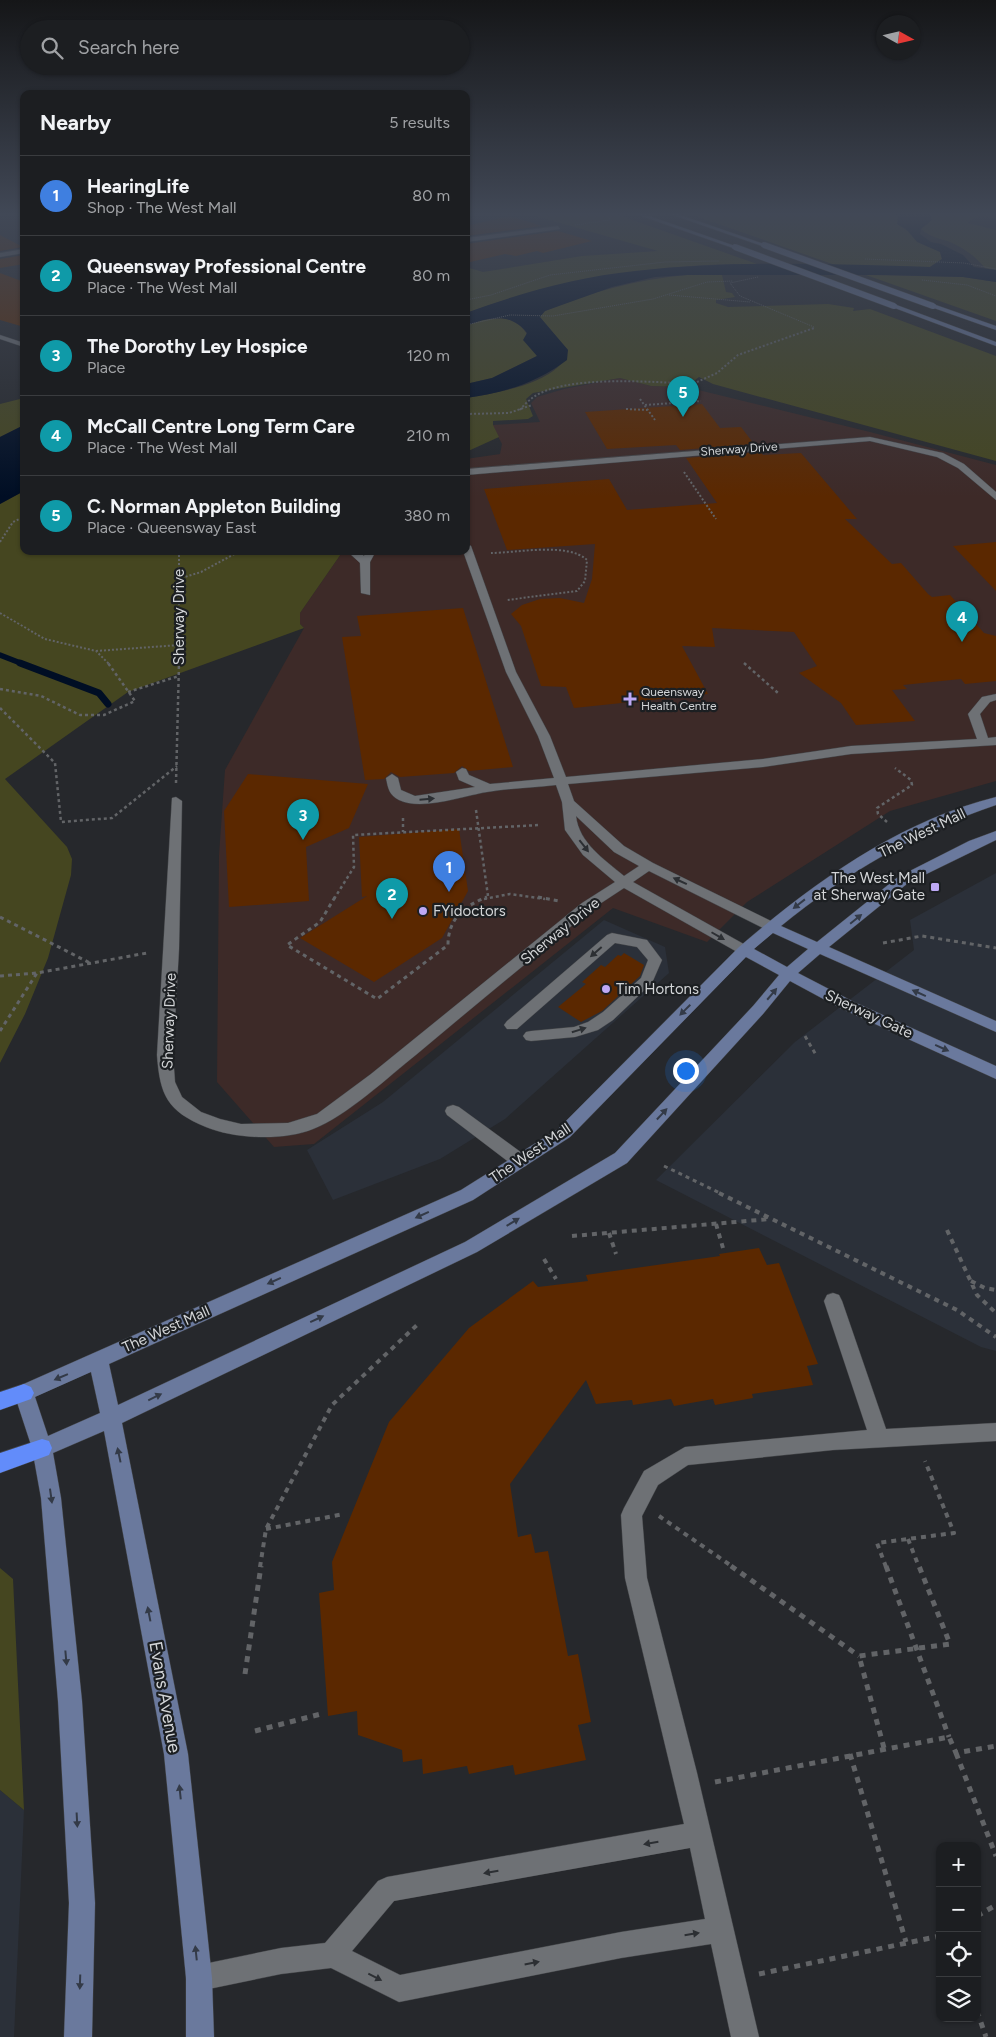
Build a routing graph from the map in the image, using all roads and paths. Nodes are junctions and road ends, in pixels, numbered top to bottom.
1 (602, 307) edge
2 (768, 307) edge
3 (897, 307) edge
4 (936, 307) edge
5 (470, 324) edge
6 (996, 328) edge
7 (0, 338) edge
8 (20, 344) edge
9 (996, 344) edge
10 (696, 384) junction
11 (686, 387) dead end
12 (640, 399) dead end
13 (701, 401) dead end
14 (532, 405) dead end
15 (645, 405) junction
16 (626, 409) dead end
17 (520, 410) junction
18 (648, 410) junction
19 (470, 414) edge
20 (655, 420) dead end
21 (675, 454) junction
22 (470, 472) edge
23 (996, 496) edge
24 (20, 519) edge
25 (716, 519) dead end
26 (0, 542) edge
27 (485, 551) dead end
28 (178, 555) edge
29 (233, 555) edge
30 (357, 555) edge
31 (369, 555) edge
32 (469, 555) edge
33 (365, 562) junction
34 (178, 579) junction
35 (366, 593) dead end
36 (504, 602) dead end
37 (0, 613) edge
38 (180, 645) junction
39 (96, 650) junction
40 (744, 663) dead end
41 (179, 676) junction
42 (0, 689) edge
43 (128, 692) junction
44 (778, 693) dead end
45 (996, 697) edge
46 (0, 708) edge
47 (990, 741) edge
48 (868, 749) junction
49 (177, 766) junction
50 (462, 772) dead end
51 (392, 778) dead end
52 (561, 781) junction
53 (488, 788) junction
54 (176, 801) joint
55 (996, 801) edge
56 (568, 802) junction
57 (475, 806) dead end
58 (540, 825) dead end
59 (478, 828) junction
60 (996, 835) edge
61 (908, 837) junction
62 (648, 866) junction
63 (623, 882) junction
64 (488, 896) junction
65 (562, 902) dead end
66 (0, 917) edge
67 (770, 926) junction
68 (883, 944) dead end
69 (996, 948) edge
70 (172, 949) junction
71 (818, 949) junction
72 (744, 950) junction
73 (90, 963) junction
74 (38, 972) junction
75 (787, 975) junction
76 (0, 976) edge
77 (512, 1024) dead end
78 (996, 1026) edge
79 (0, 1031) edge
80 (531, 1036) dead end
81 (805, 1036) dead end
82 (816, 1055) dead end
83 (996, 1073) edge
84 (453, 1111) dead end
85 (520, 1161) junction
86 (664, 1166) dead end
87 (770, 1218) junction
88 (716, 1224) junction
89 (947, 1230) dead end
90 (609, 1234) junction
91 (572, 1236) dead end
92 (723, 1248) dead end
93 (616, 1254) dead end
94 (544, 1259) dead end
95 (556, 1279) dead end
96 (970, 1280) junction
97 (996, 1290) edge
98 (833, 1301) dead end
99 (996, 1313) edge
100 (418, 1324) dead end
101 (996, 1337) edge
102 (98, 1360) junction
103 (24, 1393) junction
104 (0, 1401) edge
105 (111, 1418) junction
106 (996, 1432) edge
107 (915, 1437) junction
108 (880, 1439) junction
109 (42, 1448) junction
110 (0, 1463) edge
111 (638, 1501) junction
112 (344, 1514) dead end
113 (266, 1529) junction
114 (908, 1539) junction
115 (916, 1650) junction
116 (859, 1656) junction
117 (245, 1674) dead end
118 (322, 1714) dead end
119 (255, 1731) dead end
120 (949, 1737) junction
121 (996, 1746) edge
122 (884, 1748) junction
123 (956, 1753) junction
124 (850, 1754) junction
125 (688, 1787) junction
126 (699, 1834) junction
127 (996, 1856) edge
128 (996, 1905) edge
129 (981, 1914) edge
130 (721, 1929) junction
131 (936, 1937) edge
132 (906, 1942) junction
133 (332, 1955) junction
134 (199, 1978) junction
135 (732, 1980) junction
136 (981, 2022) edge
137 (78, 2037) edge
138 (200, 2037) edge
139 (745, 2037) edge
140 (986, 2037) edge

1 - 5 path
2 - 10 path
3 - 9 main road, bridge
4 - 6 main road, bridge
7 - 8 street
10 - 11 path
10 - 17 path
12 - 15 path
13 - 15 path
14 - 17 path
15 - 18 path
16 - 18 path
17 - 19 path
18 - 20 path
21 - 22 street, Sherway Drive
21 - 23 street, Sherway Drive
21 - 25 path
24 - 26 path
27 - 36 path
28 - 34 path, Sherway Drive
29 - 34 path
30 - 33 street
31 - 33 street
32 - 52 street
33 - 35 street
34 - 38 path, Sherway Drive
37 - 39 path
38 - 39 path
38 - 41 path, Sherway Drive
39 - 43 path
40 - 44 path
41 - 43 path
41 - 49 path, Sherway Drive
42 - 43 path
45 - 47 street
46 - 49 path
47 - 48 street
48 - 52 street
48 - 61 path
49 - 54 path, Sherway Drive
50 - 53 street
51 -> 53 street
52 - 53 street
52 - 56 street
54 - 70 street, Sherway Drive
55 - 61 main road, The West Mall
56 - 62 street
56 -> 63 street
57 - 59 path
58 - 59 path
59 - 64 path
59 - 64 path
71 -> 60 main road
61 -> 67 main road, The West Mall
62 - 63 street, Sherway Drive
67 -> 62 street
63 - 70 street, Sherway Drive
63 -> 72 street
64 - 65 path
66 - 73 path
67 - 71 main road
67 - 72 main road, The West Mall
68 - 69 path
70 - 73 path
71 - 75 main road
78 -> 71 main road
72 - 75 main road, Sherway Gate
72 -> 85 main road, The West Mall
73 - 74 path
74 - 76 path
74 - 79 path
75 -> 83 main road, Sherway Gate
105 -> 75 main road
80 -> 77 street
81 - 82 path
84 - 85 street
85 -> 102 main road, The West Mall
86 - 87 path
87 - 88 path
87 - 101 path
88 - 90 path
88 - 92 path
89 - 96 path
90 - 91 path
90 - 93 path
94 - 95 path
96 - 97 path
96 - 99 path
98 - 108 street
100 - 113 path
102 -> 103 main road, The West Mall
102 - 105 main road, Evans Avenue
103 - 104 highway
103 - 109 main road
105 - 109 main road
134 -> 105 main road, Evans Avenue
106 - 107 street
107 - 108 street
107 - 114 path
108 - 111 street
109 - 110 highway
109 -> 137 main road
111 - 116 path
111 - 125 street
112 - 113 path
113 - 117 path
114 - 115 path
114 - 115 path
115 - 116 path
115 - 120 path
116 - 122 path
118 - 119 path
120 - 122 path
120 - 123 path
121 - 123 path
122 - 124 path
123 - 127 path
124 - 125 path
124 - 132 path
125 - 126 street
126 - 130 street
126 -> 133 street
128 - 129 path
133 -> 130 street
130 - 135 street
131 - 132 path
132 - 135 path
133 - 134 street
134 - 138 main road, Evans Avenue
135 - 139 street
136 - 140 path

